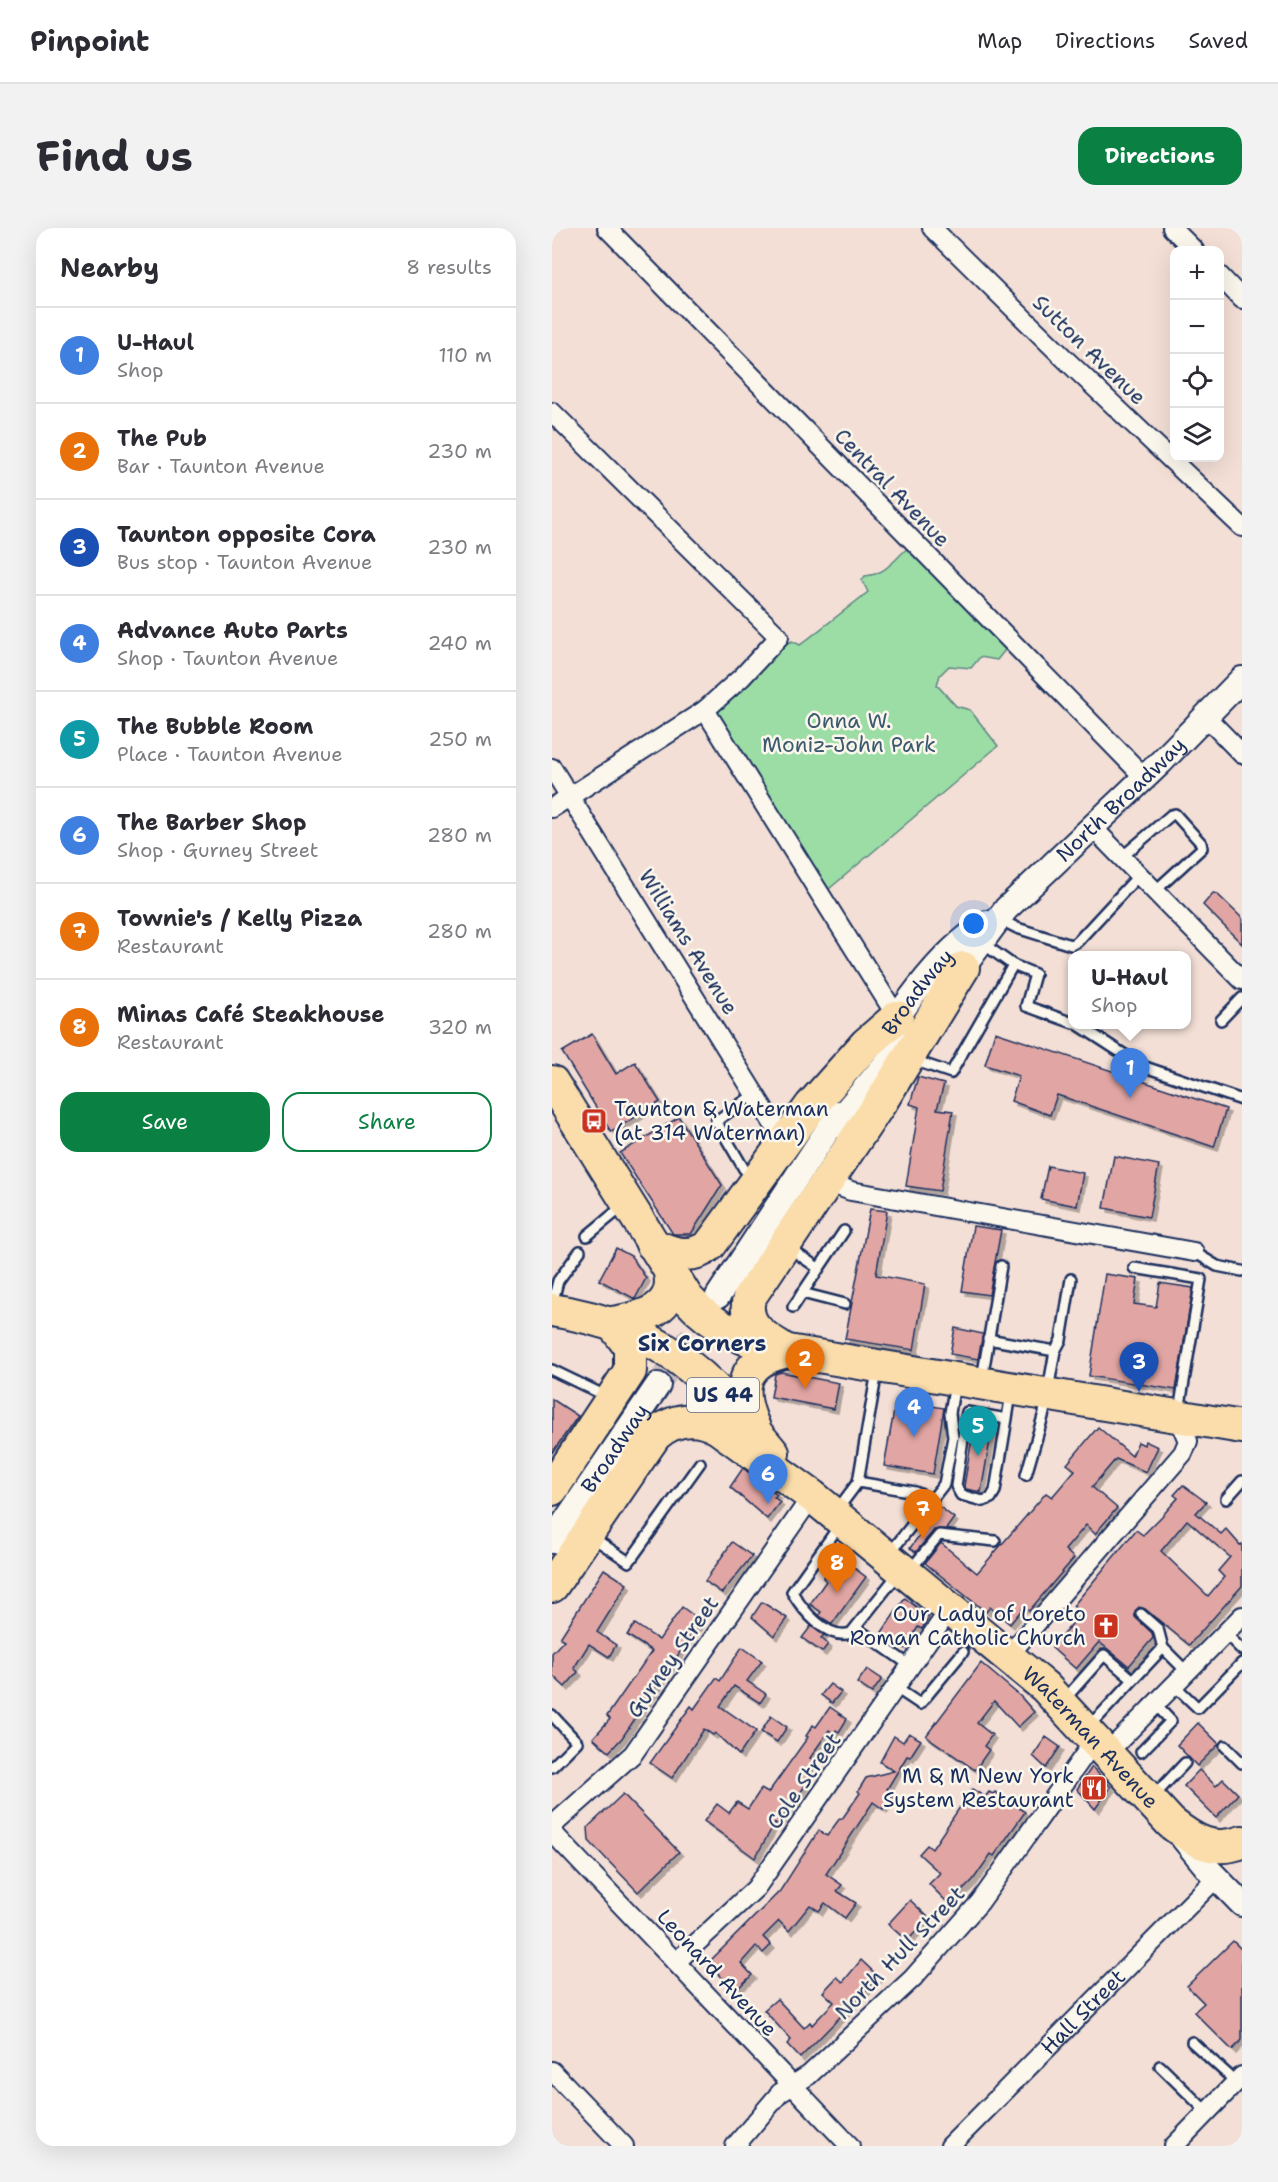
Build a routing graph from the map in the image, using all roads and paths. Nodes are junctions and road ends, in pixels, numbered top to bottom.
1 (607, 228) edge
2 (932, 228) edge
3 (1172, 228) edge
4 (1190, 246) edge
5 (1224, 280) edge
6 (1242, 299) edge
7 (552, 412) edge
8 (1242, 527) edge
9 (1242, 679) edge
10 (705, 710) junction
11 (1206, 717) junction
12 (1242, 754) edge
13 (552, 768) edge
14 (1145, 778) junction
15 (570, 797) junction
16 (552, 808) edge
17 (1093, 828) junction
18 (1122, 857) junction
19 (1139, 875) junction
20 (1155, 891) junction
21 (997, 918) junction
22 (982, 943) junction
23 (1013, 965) junction
24 (963, 968) junction
25 (1242, 980) edge
26 (1242, 998) edge
27 (897, 1017) junction
28 (1221, 1020) dead end
29 (1068, 1021) edge
30 (1085, 1029) edge
31 (908, 1058) junction
32 (552, 1082) edge
33 (755, 1095) junction
34 (1242, 1100) edge
35 (833, 1126) junction
36 (786, 1138) junction
37 (758, 1178) junction
38 (828, 1182) junction
39 (627, 1203) junction
40 (844, 1232) dead end
41 (587, 1236) dead end
42 (652, 1244) junction
43 (784, 1245) junction
44 (580, 1251) dead end
45 (1194, 1252) joint
46 (1001, 1266) dead end
47 (818, 1268) junction
48 (1134, 1268) dead end
49 (1242, 1271) edge
50 (670, 1272) junction
51 (1071, 1279) dead end
52 (802, 1293) junction
53 (718, 1296) tunnel mouth
54 (845, 1304) dead end
55 (552, 1307) edge
56 (792, 1307) dead end
57 (612, 1323) junction
58 (988, 1339) junction
59 (788, 1351) junction
60 (1054, 1351) junction
61 (878, 1366) junction
62 (552, 1370) edge
63 (968, 1381) junction
64 (658, 1385) tunnel mouth
65 (1012, 1389) junction
66 (1047, 1394) junction
67 (613, 1400) junction
68 (1178, 1417) junction
69 (1007, 1419) junction
70 (1242, 1427) edge
71 (759, 1437) junction
72 (700, 1463) dead end
73 (1026, 1475) dead end
74 (1242, 1481) edge
75 (858, 1482) junction
76 (552, 1489) edge
77 (1226, 1499) dead end
78 (933, 1500) junction
79 (830, 1511) junction
80 (588, 1534) junction
81 (552, 1541) edge
82 (995, 1541) dead end
83 (894, 1573) junction
84 (552, 1586) edge
85 (950, 1609) junction
86 (1141, 1614) dead end
87 (1242, 1616) edge
88 (856, 1628) junction
89 (1225, 1633) junction
90 (1163, 1648) junction
91 (1242, 1650) edge
92 (963, 1652) dead end
93 (1008, 1656) junction
94 (1242, 1663) edge
95 (911, 1666) junction
96 (1188, 1672) junction
97 (1132, 1679) junction
98 (1174, 1685) junction
99 (896, 1688) junction
100 (1061, 1703) junction
101 (1155, 1704) junction
102 (552, 1715) edge
103 (1096, 1741) junction
104 (1225, 1746) dead end
105 (1141, 1752) dead end
106 (1185, 1763) dead end
107 (1242, 1763) edge
108 (552, 1767) edge
109 (1150, 1800) junction
110 (1171, 1823) junction
111 (552, 1826) edge
112 (552, 1832) edge
113 (1242, 1842) edge
114 (1216, 1878) junction
115 (1242, 1904) edge
116 (676, 1962) junction
117 (1192, 2042) dead end
118 (1160, 2066) dead end
119 (552, 2071) edge
120 (1239, 2079) edge
121 (793, 2086) junction
122 (1207, 2112) junction
123 (624, 2146) edge
124 (735, 2146) edge
125 (850, 2146) edge
126 (950, 2146) edge
127 (1174, 2146) edge

1 - 14 street, Central Avenue
2 - 8 street, Sutton Avenue
3 - 4 street
5 - 6 street
7 - 10 street
9 - 11 main road, North Broadway
10 - 15 street
10 - 27 street
11 - 12 street
11 - 14 main road, North Broadway
13 - 15 street, Williams Avenue
14 - 17 main road, North Broadway
15 - 16 street
15 - 33 street, Williams Avenue
17 - 18 street
17 - 21 main road, North Broadway
18 - 19 street
18 - 20 lane
19 - 20 street
19 - 21 lane
20 - 25 street
21 - 22 main road, Broadway
21 - 27 main road, Broadway
22 - 23 lane
22 - 24 main road, Broadway
23 - 29 lane
23 - 31 lane
24 - 31 highway
24 - 35 main road, Broadway
26 - 28 lane
27 - 35 main road, Broadway
27 - 36 highway
30 - 34 lane
31 - 38 highway
32 - 39 highway
33 - 36 street, Williams Avenue
33 - 37 lane
35 - 53 main road
36 - 37 highway
37 - 42 highway
38 - 43 highway
38 - 45 street
39 - 41 lane
39 - 42 highway
40 - 47 lane
42 - 50 highway
43 - 47 lane
43 - 59 highway
44 - 55 lane
45 - 49 lane
46 - 58 lane
47 - 52 lane
48 - 68 lane
50 - 57 highway
50 - 59 highway
51 - 60 lane
52 - 54 lane
52 - 56 lane
55 - 57 highway, US 44
57 - 67 highway
57 - 71 highway, US 44
58 - 60 lane
58 - 63 lane
59 - 61 highway
59 - 71 highway
60 - 66 lane
61 - 63 highway
61 - 75 lane
62 - 67 lane
63 - 65 highway
63 - 78 lane
64 - 81 main road, Broadway
65 - 66 highway
65 - 69 lane
66 - 68 highway
66 - 73 lane
67 - 76 highway
68 - 70 highway
68 - 93 street
69 - 69 lane
71 - 79 highway, US 44
72 - 80 lane
74 - 77 lane
75 - 78 lane
75 - 79 lane
78 - 83 lane
79 - 80 highway
79 - 83 highway, Waterman Avenue / US 44
79 - 88 lane
79 - 111 street, Gurney Street
80 - 84 highway
82 - 83 lane
83 - 85 highway, Waterman Avenue / US 44
83 - 88 lane
85 - 93 highway, Waterman Avenue / US 44
85 - 95 street, Cole Street
86 - 90 lane
87 - 89 street, North Hull Street
88 - 95 lane
89 - 91 lane
89 - 96 street, North Hull Street
90 - 96 lane
90 - 97 lane
92 - 99 lane
93 - 100 highway, Waterman Avenue / US 44
94 - 98 lane
95 - 99 street, Cole Street
96 - 98 street, North Hull Street
97 - 100 lane
97 - 103 lane
98 - 101 street, North Hull Street
99 - 116 street, Cole Street
100 - 103 highway, Waterman Avenue / US 44
101 - 103 street, North Hull Street
101 - 105 lane
102 - 108 lane
103 - 109 highway, Waterman Avenue / US 44
103 - 121 street, North Hull Street
104 - 107 lane
106 - 109 lane
109 - 110 highway, Waterman Avenue / US 44
110 - 113 highway, US 44
110 - 114 main road, Waterman Avenue
112 - 116 street, Leonard Avenue
114 - 115 main road, Waterman Avenue
114 - 126 street, Hall Street
116 - 121 street, Leonard Avenue
117 - 120 lane
118 - 122 lane
119 - 123 street
120 - 122 street
121 - 124 street, North Hull Street
121 - 125 street, Leonard Avenue
122 - 127 street

